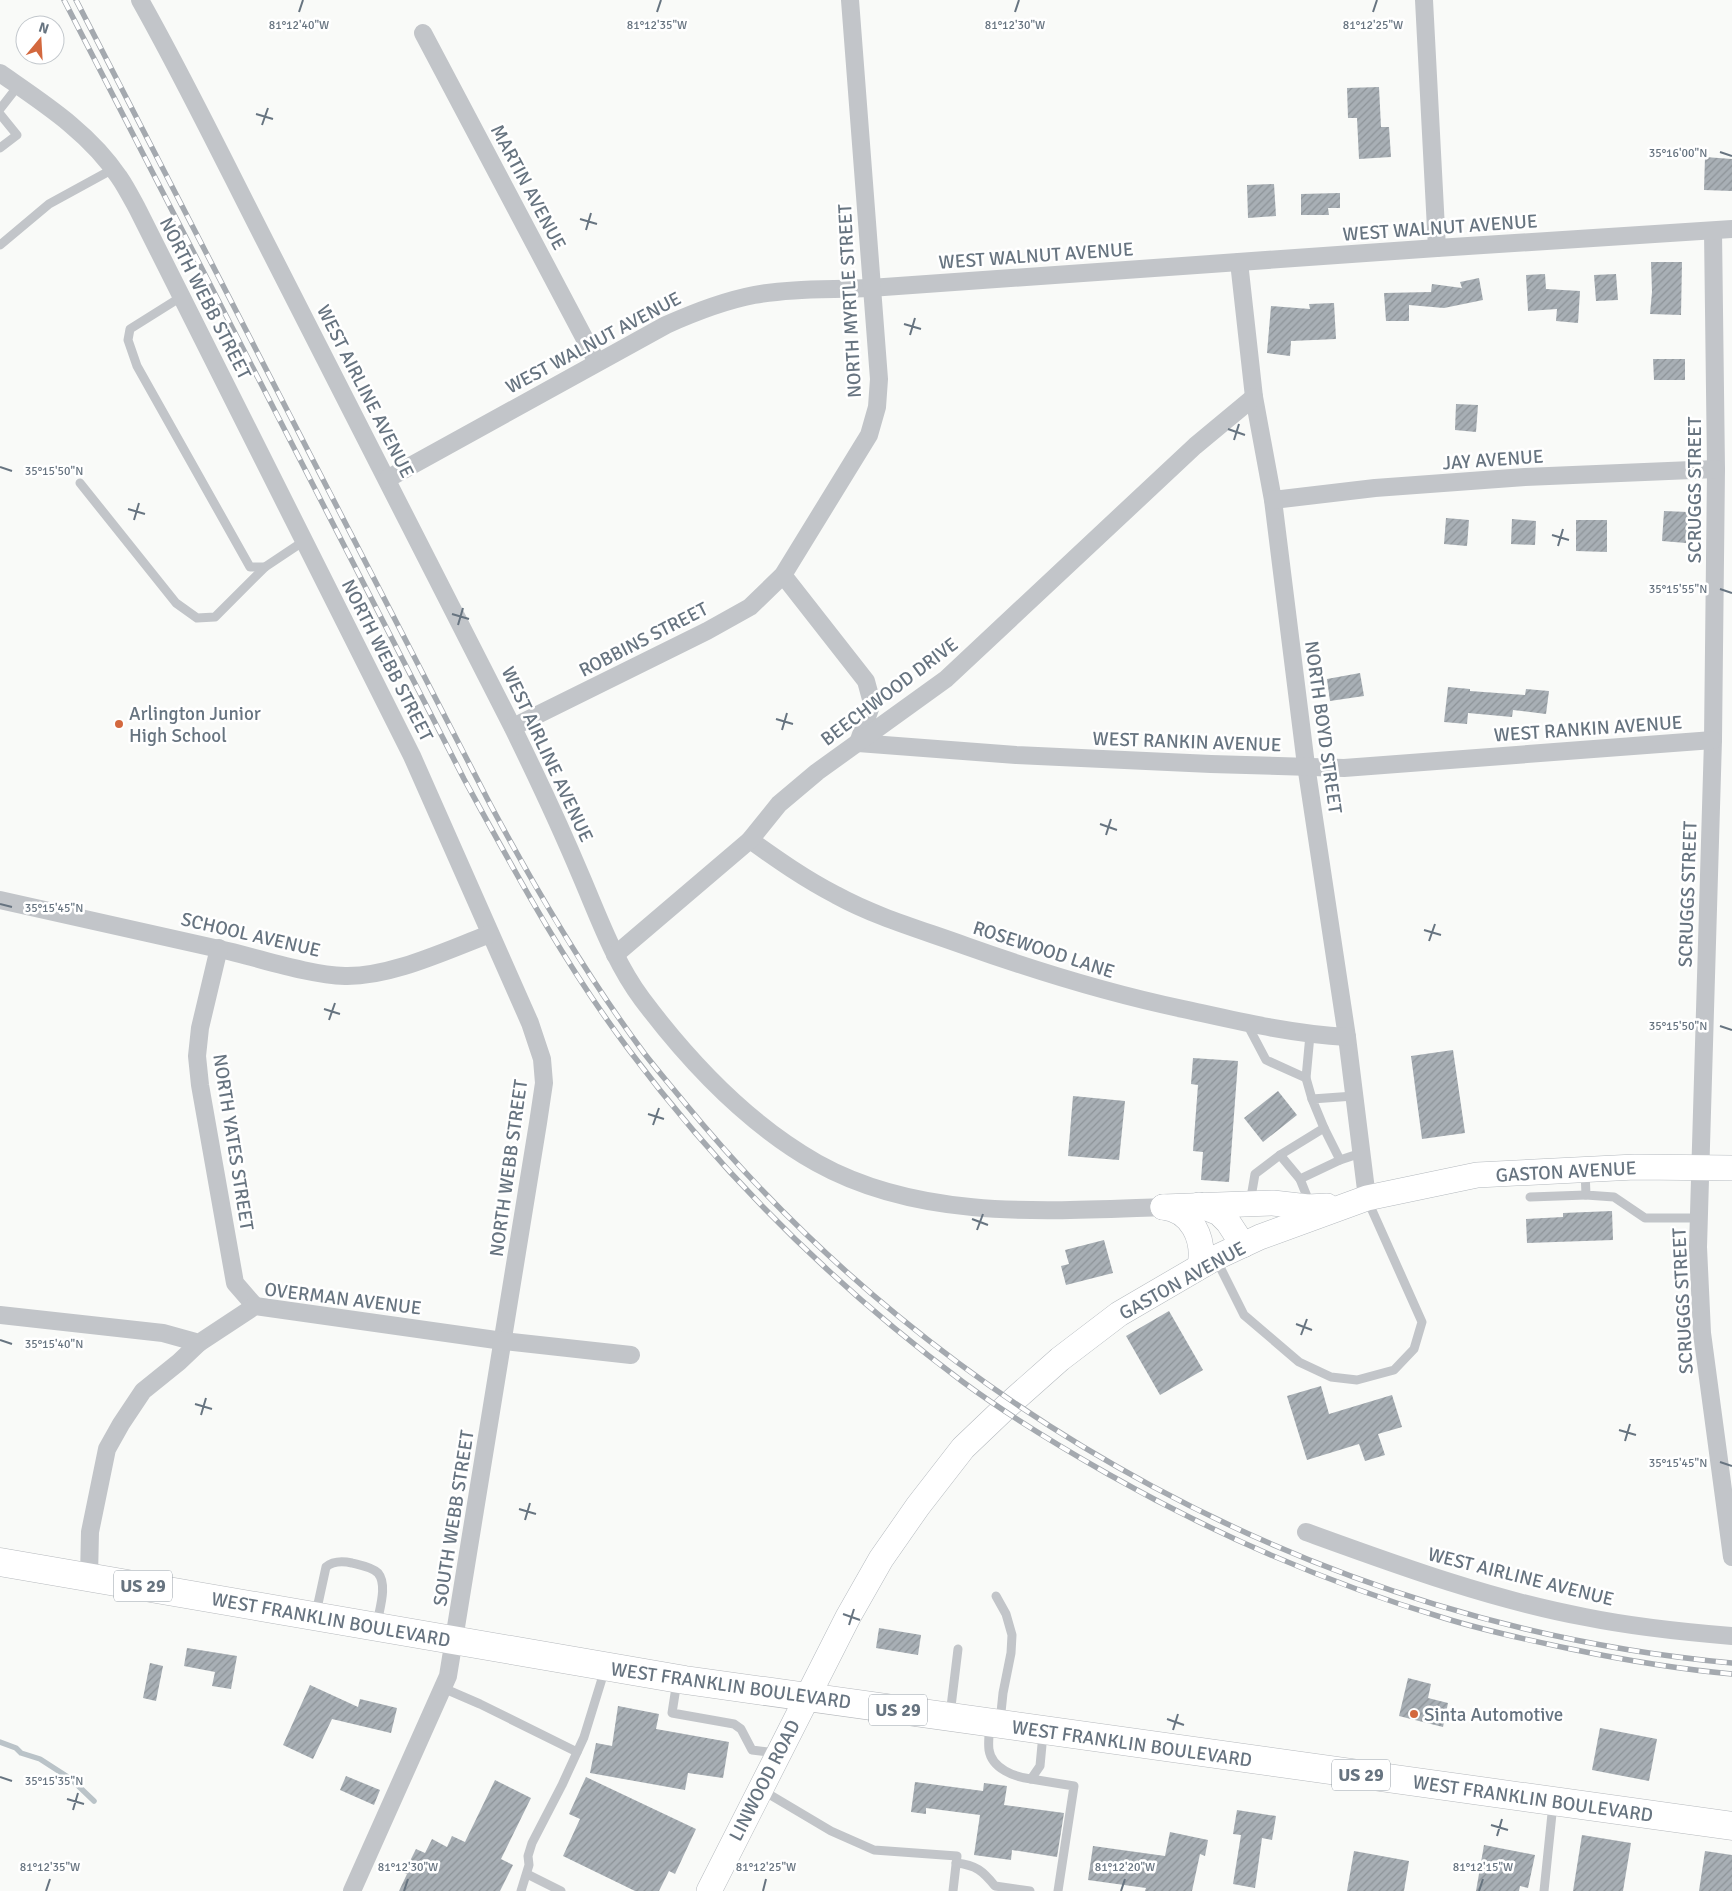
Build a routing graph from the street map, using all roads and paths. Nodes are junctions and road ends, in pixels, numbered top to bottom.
1 (140, 0) edge
2 (850, 0) edge
3 (1424, 0) edge
4 (423, 33) dead end
5 (0, 73) edge
6 (18, 86) junction
7 (0, 109) edge
8 (0, 114) edge
9 (0, 148) edge
10 (113, 169) junction
11 (1732, 230) edge
12 (1713, 231) junction
13 (0, 245) edge
14 (1436, 248) junction
15 (1239, 262) junction
16 (870, 288) junction
17 (182, 297) junction
18 (597, 362) junction
19 (1254, 397) junction
20 (1716, 469) junction
21 (387, 479) junction
22 (80, 484) dead end
23 (1273, 500) junction
24 (304, 541) junction
25 (265, 568) junction
26 (783, 575) junction
27 (513, 727) junction
28 (1713, 740) junction
29 (858, 743) junction
30 (1306, 765) junction
31 (750, 840) junction
32 (0, 900) edge
33 (490, 934) junction
34 (218, 948) junction
35 (615, 955) junction
36 (1247, 1024) junction
37 (1310, 1035) junction
38 (1347, 1037) junction
39 (1306, 1078) junction
40 (1354, 1096) junction
41 (1312, 1099) junction
42 (1324, 1128) junction
43 (1361, 1153) junction
44 (1280, 1156) junction
45 (1340, 1160) junction
46 (1700, 1168) junction
47 (1732, 1168) edge
48 (1585, 1169) junction
49 (1300, 1179) junction
50 (1586, 1195) junction
51 (1530, 1197) dead end
52 (1357, 1202) junction
53 (1250, 1203) junction
54 (1199, 1205) junction
55 (1163, 1207) junction
56 (1311, 1207) junction
57 (1699, 1218) junction
58 (1243, 1245) junction
59 (1208, 1262) junction
60 (255, 1306) junction
61 (0, 1315) edge
62 (502, 1341) junction
63 (199, 1343) junction
64 (631, 1355) dead end
65 (1306, 1532) dead end
66 (1732, 1557) edge
67 (0, 1562) edge
68 (89, 1577) junction
69 (996, 1596) dead end
70 (316, 1617) junction
71 (376, 1626) junction
72 (1732, 1636) edge
73 (454, 1639) junction
74 (958, 1649) dead end
75 (606, 1667) junction
76 (678, 1679) junction
77 (442, 1688) junction
78 (807, 1696) junction
79 (949, 1718) junction
80 (995, 1724) junction
81 (1043, 1731) junction
82 (577, 1752) junction
83 (778, 1753) junction
84 (1031, 1779) junction
85 (759, 1788) junction
86 (1554, 1801) junction
87 (1732, 1826) edge
88 (956, 1863) junction
89 (527, 1874) junction
90 (352, 1891) edge
91 (521, 1891) edge
92 (561, 1891) edge
93 (709, 1891) edge
94 (953, 1891) edge
95 (1030, 1891) edge
96 (1058, 1891) edge
97 (1544, 1891) edge

1 - 21 street, WEST AIRLINE AVENUE
2 - 16 street, NORTH MYRTLE STREET
3 - 14 street
4 - 18 street, MARTIN AVENUE
5 - 6 street, NORTH WEBB STREET
6 - 7 lane
6 - 10 street, NORTH WEBB STREET
8 - 9 lane
10 - 13 lane
10 - 17 street, NORTH WEBB STREET
11 - 12 street, WEST WALNUT AVENUE
12 - 14 street, WEST WALNUT AVENUE
12 - 20 street, SCRUGGS STREET
14 - 15 street, WEST WALNUT AVENUE
15 - 16 street, WEST WALNUT AVENUE
15 - 19 street, NORTH BOYD STREET
16 - 18 street, WEST WALNUT AVENUE
16 - 26 street, NORTH MYRTLE STREET
17 - 24 street, NORTH WEBB STREET
17 - 25 lane
18 - 21 street, WEST WALNUT AVENUE
19 - 23 street, NORTH BOYD STREET
19 - 29 street, BEECHWOOD DRIVE
20 - 23 street, JAY AVENUE
20 - 28 street, SCRUGGS STREET
21 - 27 street, WEST AIRLINE AVENUE
22 - 25 lane
23 - 30 street, NORTH BOYD STREET
24 - 25 lane
24 - 33 street, NORTH WEBB STREET
26 - 27 street, ROBBINS STREET
26 - 29 street
27 - 35 street, WEST AIRLINE AVENUE
28 - 30 street, WEST RANKIN AVENUE
28 - 46 street, SCRUGGS STREET
29 - 30 street, WEST RANKIN AVENUE
29 - 31 street, BEECHWOOD DRIVE
30 - 38 street, NORTH BOYD STREET
31 - 35 street, BEECHWOOD DRIVE
31 - 36 street, ROSEWOOD LANE
32 - 34 street, SCHOOL AVENUE
33 - 34 street, SCHOOL AVENUE
33 - 62 street, NORTH WEBB STREET
34 - 60 street, NORTH YATES STREET
35 - 55 street, WEST AIRLINE AVENUE
36 - 37 street, ROSEWOOD LANE
36 - 39 lane
37 - 38 street, ROSEWOOD LANE
37 - 39 lane
38 - 40 street, NORTH BOYD STREET
39 - 41 lane
40 - 41 lane
40 - 43 street, NORTH BOYD STREET
41 - 42 lane
42 - 44 lane
42 - 45 lane
43 - 45 lane
43 - 52 street, NORTH BOYD STREET
44 - 49 lane
44 - 53 lane
45 - 49 lane
46 - 47 main road, GASTON AVENUE
46 - 48 main road, GASTON AVENUE
46 - 57 street, SCRUGGS STREET
48 - 50 lane
48 - 52 main road, GASTON AVENUE
49 - 56 lane
50 - 51 lane
50 - 57 lane
52 - 56 main road
52 - 58 main road, GASTON AVENUE
52 - 59 lane
53 - 54 main road
53 - 56 main road
54 - 55 main road
54 - 58 main road
55 - 59 main road
57 - 66 street, SCRUGGS STREET
58 - 59 main road, GASTON AVENUE
59 - 78 main road, GASTON AVENUE
60 - 62 street, OVERMAN AVENUE
60 - 63 street, OVERMAN AVENUE
61 - 63 street
62 - 64 street, OVERMAN AVENUE
62 - 73 street, SOUTH WEBB STREET
63 - 68 street, OVERMAN AVENUE
65 - 72 street, WEST AIRLINE AVENUE
67 - 68 main road, WEST FRANKLIN BOULEVARD / US 29
68 - 70 main road, WEST FRANKLIN BOULEVARD / US 29
69 - 80 lane
70 - 71 main road, WEST FRANKLIN BOULEVARD / US 29
70 - 71 lane
71 - 73 main road, WEST FRANKLIN BOULEVARD / US 29
73 - 75 main road, WEST FRANKLIN BOULEVARD / US 29
73 - 77 street, SOUTH WEBB STREET
74 - 79 lane
75 - 76 main road, WEST FRANKLIN BOULEVARD / US 29
75 - 82 lane
76 - 78 main road, WEST FRANKLIN BOULEVARD / US 29
76 - 83 lane
77 - 82 lane
77 - 90 street, SOUTH WEBB STREET
78 - 79 main road, WEST FRANKLIN BOULEVARD / US 29
78 - 83 main road, LINWOOD ROAD
79 - 80 main road, WEST FRANKLIN BOULEVARD / US 29
80 - 81 main road, WEST FRANKLIN BOULEVARD / US 29
80 - 84 lane
81 - 84 lane
81 - 86 main road, WEST FRANKLIN BOULEVARD / US 29
82 - 89 lane
83 - 85 main road, LINWOOD ROAD
84 - 96 lane
85 - 88 lane
85 - 93 main road, LINWOOD ROAD
86 - 87 main road, WEST FRANKLIN BOULEVARD / US 29
86 - 97 lane
88 - 94 lane
88 - 95 lane
89 - 91 lane
89 - 92 lane

